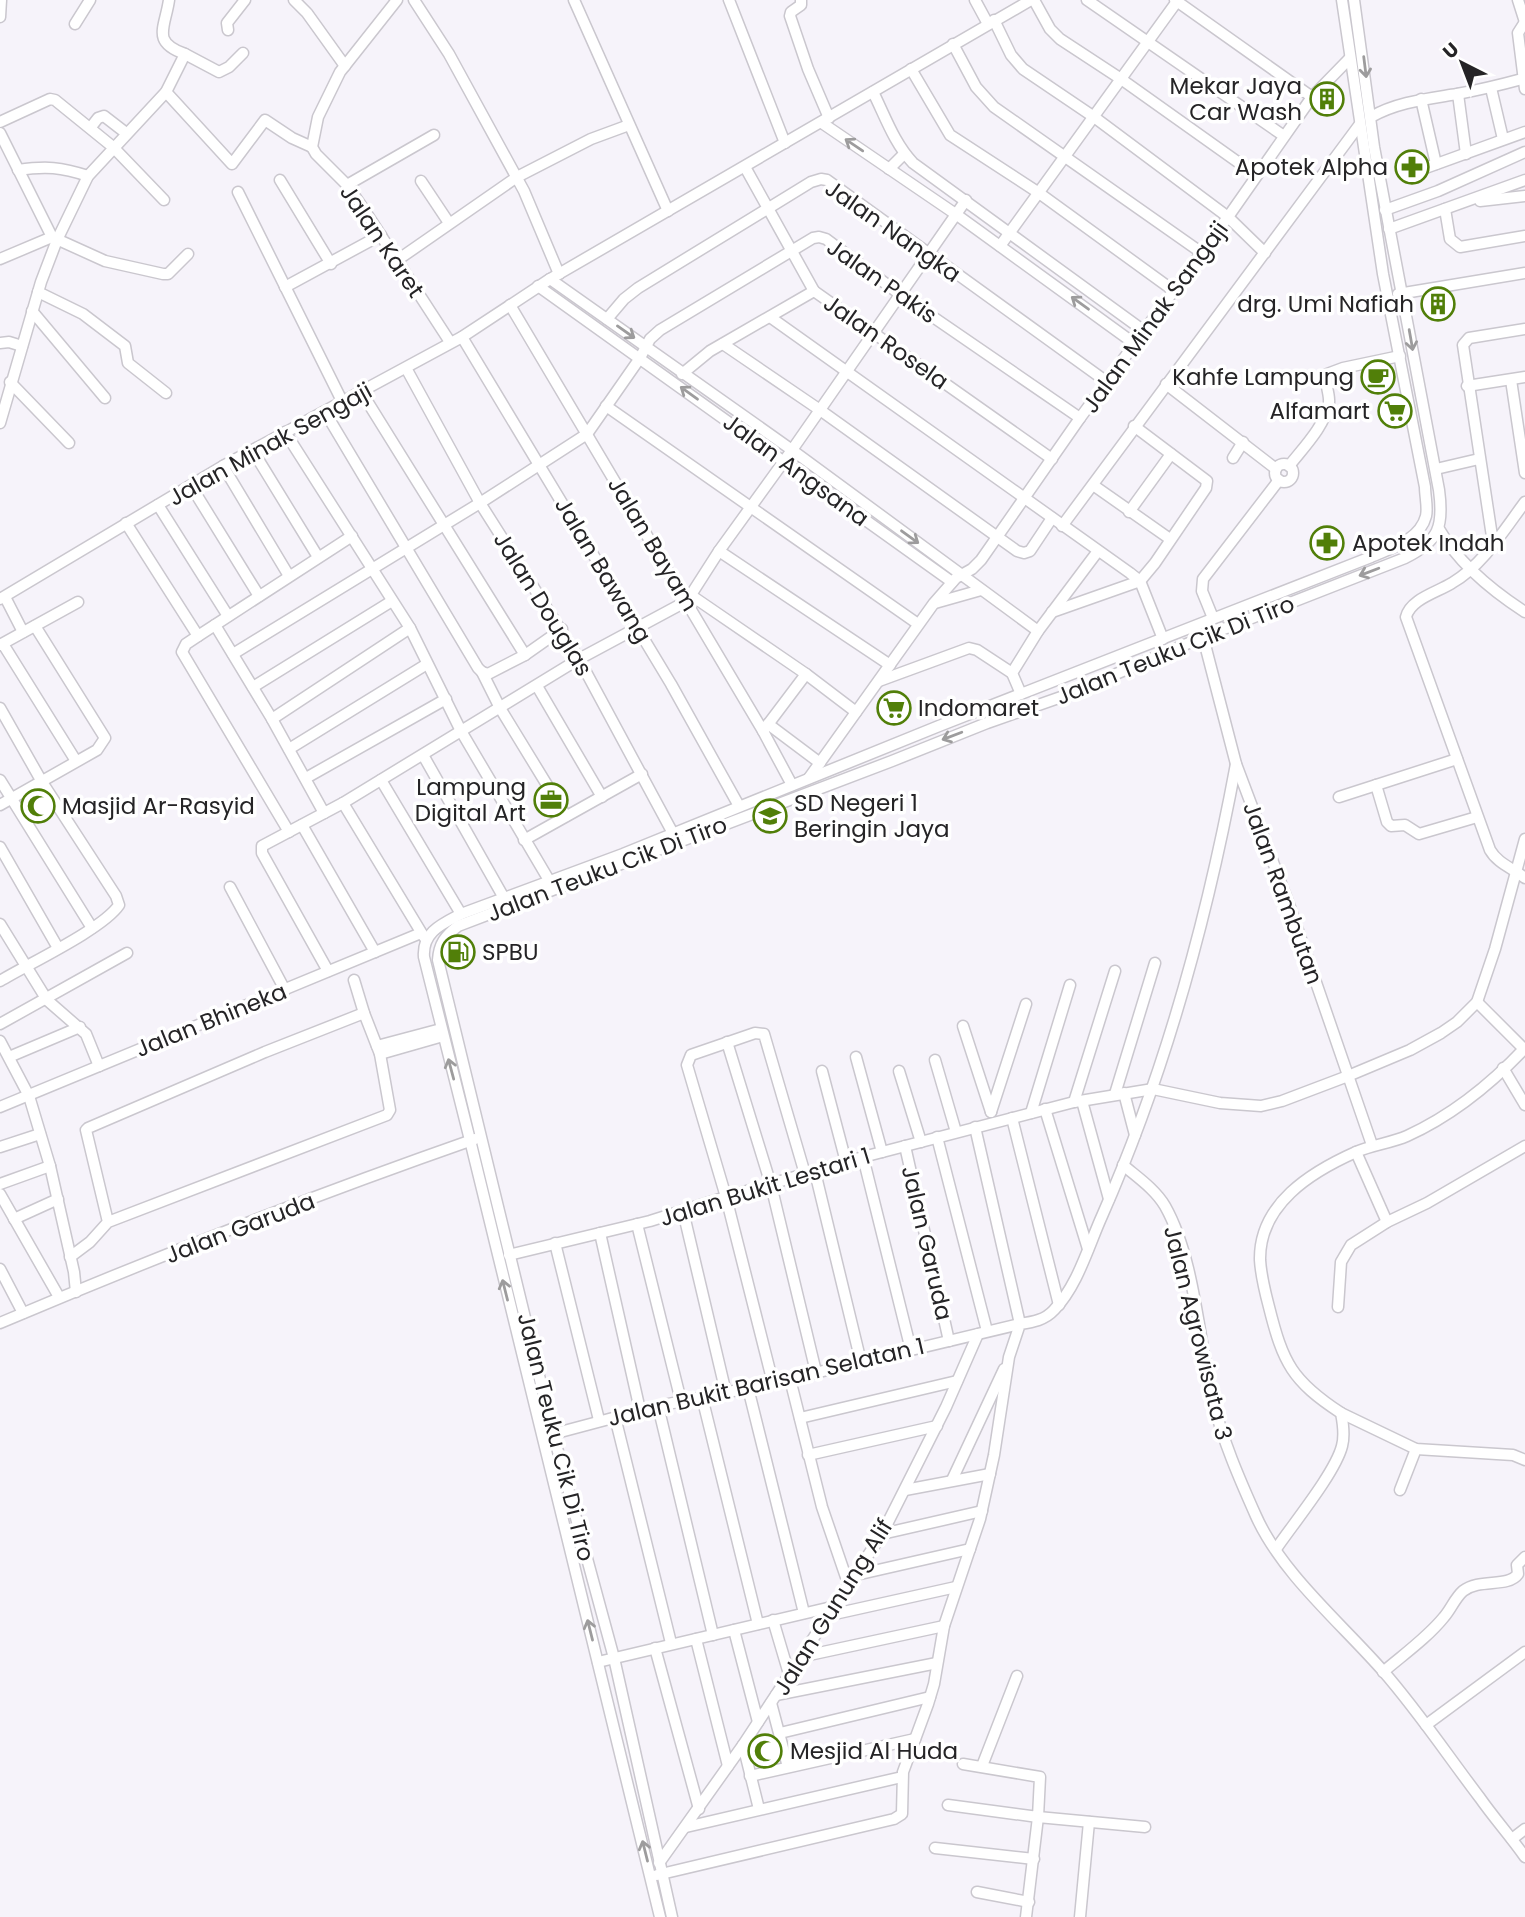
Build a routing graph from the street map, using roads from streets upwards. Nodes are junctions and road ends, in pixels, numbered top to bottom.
1 (1, 0) edge
2 (90, 0) edge
3 (169, 0) edge
4 (245, 0) edge
5 (294, 0) edge
6 (397, 0) edge
7 (414, 0) edge
8 (801, 0) edge
9 (975, 0) edge
10 (1033, 0) edge
11 (1087, 0) edge
12 (1342, 0) edge
13 (1354, 0) edge
14 (1518, 0) edge
15 (731, 1) edge
16 (1177, 1) edge
17 (578, 2) edge
18 (0, 17) edge
19 (991, 22) junction
20 (1525, 22) edge
21 (75, 24) dead end
22 (228, 30) dead end
23 (1149, 41) junction
24 (953, 44) junction
25 (243, 53) dead end
26 (184, 54) junction
27 (1350, 58) junction
28 (1523, 59) edge
29 (345, 66) junction
30 (911, 69) junction
31 (1121, 79) junction
32 (1523, 84) edge
33 (1491, 88) junction
34 (166, 92) junction
35 (873, 92) junction
36 (1458, 94) junction
37 (1312, 97) junction
38 (1421, 99) junction
39 (1094, 117) junction
40 (1371, 117) junction
41 (825, 120) junction
42 (0, 122) edge
43 (1360, 124) junction
44 (629, 125) junction
45 (90, 127) junction
46 (1525, 132) edge
47 (0, 133) edge
48 (126, 133) junction
49 (434, 135) dead end
50 (1284, 136) junction
51 (1503, 139) junction
52 (785, 144) junction
53 (312, 146) junction
54 (113, 147) junction
55 (1525, 152) edge
56 (904, 154) junction
57 (1466, 154) junction
58 (1066, 156) junction
59 (1436, 164) junction
60 (745, 167) junction
61 (889, 169) junction
62 (18, 170) junction
63 (1420, 170) dead end
64 (1256, 175) junction
65 (88, 176) junction
66 (517, 177) junction
67 (932, 178) junction
68 (281, 180) dead end
69 (1525, 180) edge
70 (421, 181) dead end
71 (347, 185) junction
72 (238, 192) dead end
73 (921, 192) junction
74 (1039, 193) junction
75 (1525, 196) edge
76 (164, 200) dead end
77 (966, 200) junction
78 (1465, 202) junction
79 (769, 208) junction
80 (1445, 209) junction
81 (1385, 210) junction
82 (668, 211) junction
83 (957, 215) junction
84 (1228, 216) junction
85 (449, 223) junction
86 (1389, 229) junction
87 (1010, 232) junction
88 (381, 235) junction
89 (1525, 236) edge
90 (54, 239) junction
91 (1000, 246) junction
92 (792, 252) junction
93 (1202, 253) junction
94 (1265, 253) junction
95 (188, 254) dead end
96 (929, 254) junction
97 (0, 259) edge
98 (396, 261) junction
99 (331, 264) junction
100 (1525, 273) edge
101 (554, 277) junction
102 (538, 286) junction
103 (285, 287) junction
104 (814, 290) junction
105 (1174, 290) junction
106 (38, 292) junction
107 (1403, 293) junction
108 (901, 295) junction
109 (1388, 296) junction
110 (510, 305) junction
111 (33, 311) junction
112 (770, 317) junction
113 (607, 319) junction
114 (1525, 328) edge
115 (1144, 331) junction
116 (873, 333) junction
117 (462, 337) junction
118 (450, 342) junction
119 (0, 343) edge
120 (723, 344) junction
121 (1135, 344) junction
122 (22, 346) junction
123 (646, 346) junction
124 (1400, 356) junction
125 (639, 358) junction
126 (406, 368) junction
127 (846, 371) junction
128 (682, 374) junction
129 (1525, 377) edge
130 (1511, 380) junction
131 (10, 382) junction
132 (1107, 382) junction
133 (1166, 384) junction
134 (1468, 386) junction
135 (166, 393) dead end
136 (362, 393) junction
137 (105, 398) dead end
138 (342, 401) junction
139 (606, 406) junction
140 (1424, 408) junction
141 (820, 410) junction
142 (325, 412) junction
143 (1410, 412) junction
144 (1080, 418) junction
145 (0, 423) edge
146 (1134, 426) junction
147 (285, 432) junction
148 (587, 433) junction
149 (1243, 442) junction
150 (69, 443) dead end
151 (792, 450) junction
152 (253, 451) junction
153 (1171, 454) junction
154 (1233, 458) dead end
155 (1052, 459) junction
156 (1479, 459) junction
157 (784, 461) junction
158 (539, 464) junction
159 (223, 466) junction
160 (1289, 466) junction
161 (1276, 469) junction
162 (1436, 469) junction
163 (1525, 473) edge
164 (1279, 480) junction
165 (1093, 485) junction
166 (191, 486) junction
167 (1023, 498) junction
168 (1525, 502) edge
169 (480, 503) junction
170 (159, 505) junction
171 (749, 508) junction
172 (1129, 512) junction
173 (1052, 518) junction
174 (126, 523) junction
175 (443, 523) junction
176 (1062, 526) junction
177 (1439, 529) junction
178 (352, 536) junction
179 (997, 537) junction
180 (1170, 539) junction
181 (1493, 543) junction
182 (1428, 544) junction
183 (405, 547) junction
184 (719, 551) junction
185 (1098, 551) junction
186 (1451, 551) junction
187 (318, 557) junction
188 (372, 568) junction
189 (1470, 570) junction
190 (961, 575) junction
191 (289, 576) junction
192 (1140, 581) junction
193 (952, 582) junction
194 (1291, 588) junction
195 (981, 590) junction
196 (259, 596) junction
197 (2, 598) edge
198 (689, 598) junction
199 (392, 601) junction
200 (1259, 601) junction
201 (1297, 601) junction
202 (78, 602) dead end
203 (934, 603) junction
204 (1052, 612) junction
205 (1525, 612) edge
206 (1264, 614) junction
207 (228, 615) junction
208 (1213, 618) junction
209 (215, 625) junction
210 (918, 625) junction
211 (35, 626) junction
212 (637, 627) junction
213 (410, 628) junction
214 (562, 629) junction
215 (1038, 631) junction
216 (23, 632) junction
217 (198, 636) junction
218 (1162, 636) junction
219 (1203, 637) junction
220 (1, 644) edge
221 (233, 654) junction
222 (525, 655) junction
223 (579, 659) junction
224 (427, 664) junction
225 (890, 666) junction
226 (482, 672) junction
227 (1012, 673) junction
228 (806, 674) junction
229 (878, 681) junction
230 (537, 686) junction
231 (253, 687) junction
232 (1020, 692) junction
233 (446, 699) junction
234 (0, 708) edge
235 (500, 708) junction
236 (978, 711) junction
237 (856, 712) junction
238 (272, 719) junction
239 (987, 723) junction
240 (766, 728) junction
241 (461, 731) junction
242 (289, 749) junction
243 (423, 755) junction
244 (1457, 759) junction
245 (76, 761) junction
246 (820, 762) junction
247 (1236, 764) junction
248 (832, 769) junction
249 (642, 774) junction
250 (306, 778) junction
251 (809, 779) junction
252 (0, 780) edge
253 (381, 780) junction
254 (42, 782) junction
255 (837, 782) junction
256 (792, 785) junction
257 (1376, 785) junction
258 (602, 797) junction
259 (1339, 797) dead end
260 (11, 798) junction
261 (342, 803) junction
262 (0, 805) edge
263 (739, 806) junction
264 (324, 813) junction
265 (566, 816) junction
266 (1478, 817) junction
267 (302, 825) junction
268 (289, 832) junction
269 (675, 838) junction
270 (1525, 839) edge
271 (524, 840) junction
272 (0, 847) edge
273 (1515, 869) junction
274 (1525, 878) edge
275 (553, 886) junction
276 (230, 887) dead end
277 (504, 898) junction
278 (461, 914) junction
279 (92, 928) junction
280 (2, 931) edge
281 (424, 936) junction
282 (58, 948) junction
283 (375, 952) junction
284 (127, 953) dead end
285 (1155, 963) dead end
286 (24, 967) junction
287 (328, 971) junction
288 (1115, 971) dead end
289 (354, 979) dead end
290 (0, 981) edge
291 (1070, 985) dead end
292 (285, 990) junction
293 (47, 1000) junction
294 (1477, 1002) junction
295 (1026, 1004) dead end
296 (364, 1013) junction
297 (0, 1024) edge
298 (963, 1026) dead end
299 (80, 1027) junction
300 (442, 1032) junction
301 (0, 1041) edge
302 (727, 1042) junction
303 (1525, 1048) edge
304 (378, 1050) junction
305 (9, 1057) junction
306 (856, 1057) dead end
307 (935, 1060) dead end
308 (99, 1066) junction
309 (1503, 1068) junction
310 (899, 1070) dead end
311 (822, 1071) dead end
312 (1348, 1076) junction
313 (1153, 1090) junction
314 (1119, 1093) junction
315 (29, 1096) junction
316 (1078, 1101) junction
317 (1525, 1105) edge
318 (0, 1107) edge
319 (1045, 1110) junction
320 (1031, 1113) junction
321 (991, 1117) junction
322 (1012, 1118) junction
323 (975, 1127) junction
324 (956, 1132) junction
325 (40, 1134) junction
326 (1135, 1135) junction
327 (482, 1136) junction
328 (937, 1137) junction
329 (470, 1140) junction
330 (920, 1142) junction
331 (1372, 1145) junction
332 (905, 1146) junction
333 (1525, 1146) edge
334 (0, 1147) edge
335 (882, 1152) junction
336 (1356, 1152) junction
337 (863, 1157) junction
338 (846, 1163) junction
339 (50, 1166) junction
340 (1123, 1166) junction
341 (810, 1173) junction
342 (0, 1184) edge
343 (771, 1185) junction
344 (0, 1194) edge
345 (726, 1197) junction
346 (58, 1199) junction
347 (1109, 1200) junction
348 (683, 1211) junction
349 (14, 1219) junction
350 (108, 1222) junction
351 (1387, 1222) junction
352 (637, 1224) junction
353 (600, 1233) junction
354 (555, 1243) junction
355 (1088, 1249) junction
356 (509, 1255) junction
357 (70, 1257) junction
358 (1, 1273) edge
359 (76, 1292) junction
360 (58, 1297) junction
361 (1059, 1305) junction
362 (1338, 1307) dead end
363 (23, 1313) junction
364 (0, 1322) edge
365 (1020, 1324) junction
366 (982, 1333) junction
367 (949, 1340) junction
368 (911, 1350) junction
369 (1009, 1357) junction
370 (861, 1362) junction
371 (816, 1372) junction
372 (790, 1379) junction
373 (957, 1381) junction
374 (773, 1383) junction
375 (748, 1388) junction
376 (726, 1394) junction
377 (702, 1397) junction
378 (681, 1401) junction
379 (658, 1406) junction
380 (640, 1410) junction
381 (1340, 1413) junction
382 (615, 1416) junction
383 (800, 1418) junction
384 (599, 1420) junction
385 (936, 1426) junction
386 (553, 1433) junction
387 (541, 1437) junction
388 (1416, 1449) junction
389 (808, 1455) junction
390 (1525, 1460) edge
391 (990, 1474) junction
392 (952, 1480) junction
393 (905, 1490) junction
394 (1400, 1490) dead end
395 (982, 1511) junction
396 (881, 1534) junction
397 (970, 1549) junction
398 (1276, 1549) junction
399 (1525, 1556) edge
400 (856, 1574) junction
401 (849, 1586) junction
402 (956, 1587) junction
403 (833, 1610) junction
404 (804, 1613) junction
405 (773, 1620) junction
406 (758, 1624) junction
407 (944, 1626) junction
408 (734, 1630) junction
409 (713, 1635) junction
410 (696, 1639) junction
411 (671, 1643) junction
412 (655, 1648) junction
413 (1525, 1652) edge
414 (800, 1657) junction
415 (614, 1658) junction
416 (598, 1661) junction
417 (937, 1663) junction
418 (1383, 1672) junction
419 (789, 1674) junction
420 (1017, 1676) dead end
421 (930, 1697) junction
422 (774, 1699) junction
423 (758, 1722) junction
424 (1426, 1725) junction
425 (780, 1733) junction
426 (915, 1739) junction
427 (743, 1745) junction
428 (963, 1764) dead end
429 (728, 1766) junction
430 (982, 1766) junction
431 (788, 1767) junction
432 (750, 1776) junction
433 (902, 1777) junction
434 (948, 1805) dead end
435 (699, 1809) junction
436 (759, 1809) junction
437 (1038, 1817) junction
438 (1089, 1822) junction
439 (686, 1827) junction
440 (1145, 1828) dead end
441 (1525, 1829) edge
442 (1512, 1839) junction
443 (935, 1848) dead end
444 (1525, 1857) edge
445 (1034, 1859) junction
446 (657, 1871) junction
447 (977, 1892) dead end
448 (1029, 1902) junction
449 (660, 1917) edge
450 (672, 1917) edge
451 (1026, 1917) edge
452 (1080, 1917) edge

1 - 18 street
2 - 21 street
3 - 26 street
4 - 22 street
5 - 29 street
6 - 29 street
7 - 66 street
8 - 41 street
9 - 19 street
10 - 19 street
10 - 31 street
11 - 23 street
12 - 27 street, Jalan Teuku Cik Di Tiro
13 -> 40 street
14 - 20 street
15 - 52 street
16 - 23 street
16 - 37 street
17 - 44 street
19 - 24 street
19 - 39 street
20 - 28 street
23 - 31 street
23 - 50 street
24 - 30 street
24 - 58 street
25 - 26 street
26 - 34 street
27 - 37 street, Jalan Minak Sangaji
27 - 43 street, Jalan Teuku Cik Di Tiro
28 - 32 street
29 - 53 street
30 - 35 street
30 - 74 street
31 - 39 street
31 - 64 street
32 - 33 street
33 - 36 street
33 - 51 street
34 - 48 street
34 - 53 street
35 - 41 street
35 - 56 street
36 - 38 street
36 - 57 street
37 - 50 street, Jalan Minak Sangaji
38 - 40 street
38 - 59 street
39 - 58 street
39 - 84 street
40 - 81 street
41 - 52 street
61 -> 41 street
42 - 45 street
43 - 94 street
43 - 109 street, Jalan Teuku Cik Di Tiro
44 - 66 street
44 - 82 street
45 - 48 street
45 - 54 street
46 - 51 street
47 - 62 street
48 - 54 street
49 - 71 street
50 - 64 street, Jalan Minak Sangaji
51 - 57 street
52 - 60 street
53 - 71 street, Jalan Karet
54 - 65 street
54 - 76 street
55 - 81 street
56 - 61 street
56 - 67 street
57 - 59 street
58 - 74 street
58 - 93 street
59 - 63 street
60 - 79 street
60 - 82 street
61 - 73 street
62 - 65 street
62 - 90 street
64 - 84 street, Jalan Minak Sangaji
65 - 90 street
66 - 85 street
66 - 101 street
67 - 73 street
67 - 77 street
68 - 99 street
69 - 78 street
70 - 85 street
71 - 88 street, Jalan Karet
72 - 103 street
73 - 83 street
74 - 87 street
74 - 105 street
75 - 78 street
77 - 83 street, Jalan Angsana
77 - 87 street
78 - 80 street
79 - 92 street
79 - 96 street, Jalan Nangka
79 - 113 street, Jalan Nangka
80 - 86 street
80 - 89 street
81 - 86 street
82 - 101 street
83 - 91 street
83 - 96 street, Jalan Angsana
84 - 93 street, Jalan Minak Sangaji
84 - 94 street
85 - 98 street
86 - 107 street
87 - 91 street
87 - 115 street
88 - 98 street, Jalan Karet
88 - 99 street
90 - 95 street
90 - 97 street
90 - 106 street
121 -> 91 street
92 - 104 street
92 - 108 street, Jalan Pakis
92 - 123 street, Jalan Pakis
93 - 105 street, Jalan Minak Sangaji
94 - 133 street
96 - 108 street, Jalan Angsana
96 - 132 street, Jalan Nangka
98 - 118 street, Jalan Karet
99 - 103 street
100 - 107 street
101 - 102 street
101 - 113 street
102 - 110 street, Jalan Minak Sengaji
102 - 125 street, Jalan Angsana
103 - 138 street
104 - 112 street, Jalan Rosela
104 - 116 street, Jalan Rosela
105 - 115 street, Jalan Minak Sangaji
106 - 111 street
106 - 135 street
107 - 109 street
107 -> 140 street
108 - 116 street, Jalan Angsana
108 - 144 street, Jalan Pakis
109 - 124 street, Jalan Teuku Cik Di Tiro
110 - 117 street, Jalan Minak Sengaji
110 - 148 street, Jalan Bayam
111 - 122 street
111 - 137 street
112 - 120 street, Jalan Rosela
112 - 127 street
113 -> 123 street
114 - 134 street
115 - 121 street, Jalan Minak Sangaji
116 - 127 street, Jalan Angsana
116 - 155 street, Jalan Rosela
117 - 118 street, Jalan Minak Sengaji
117 - 158 street, Jalan Bawang
118 - 126 street, Jalan Minak Sengaji
119 - 122 street
120 - 128 street, Jalan Rosela
120 - 141 street
121 - 132 street, Jalan Minak Sangaji
122 - 131 street
123 - 125 street, Jalan Pakis
123 - 128 street
124 - 143 street, Jalan Teuku Cik Di Tiro
124 - 160 street
125 - 139 street
157 -> 125 street, Jalan Angsana
126 - 136 street, Jalan Minak Sengaji
126 - 169 street, Jalan Douglas
127 - 141 street, Jalan Angsana
127 - 167 street
128 - 151 street
129 - 130 street
130 - 134 street
130 - 163 street
131 - 145 street
131 - 150 street
132 - 144 street, Jalan Minak Sangaji
133 - 146 street
133 - 149 street
134 - 156 street
136 - 138 street, Jalan Minak Sengaji
136 - 175 street
138 - 142 street, Jalan Minak Sengaji
139 - 148 street
139 - 171 street
140 - 143 street
140 - 162 street
141 - 151 street, Jalan Angsana
141 - 179 street
142 - 147 street, Jalan Minak Sengaji
142 - 183 street
143 - 194 street, Jalan Teuku Cik Di Tiro
144 - 155 street, Jalan Minak Sangaji
146 - 153 street
146 - 165 street
147 - 152 street, Jalan Minak Sengaji
147 - 178 street
148 - 158 street
148 - 198 street, Jalan Bayam
149 - 154 street
149 - 161 street
151 - 157 street, Jalan Angsana
151 -> 190 street
152 - 159 street, Jalan Minak Sengaji
152 - 187 street
153 - 172 street
153 - 180 street
155 - 167 street, Jalan Minak Sangaji
156 - 162 street
156 - 181 street
157 - 171 street, Jalan Angsana
157 - 193 street, Jalan Angsana
158 - 169 street
158 - 212 street, Jalan Bawang
159 - 166 street, Jalan Minak Sengaji
159 - 191 street
160 - 161 street
160 - 164 street
161 - 164 street
162 - 177 street
164 - 208 street
165 - 172 street
165 - 176 street
166 - 170 street, Jalan Minak Sengaji
166 - 196 street
167 - 173 street
167 - 179 street, Jalan Minak Sangaji
168 - 181 street
169 - 175 street
169 - 214 street, Jalan Douglas
170 - 174 street, Jalan Minak Sengaji
170 - 207 street
171 - 184 street, Jalan Angsana
171 - 210 street
172 - 180 street
173 - 176 street
173 - 179 street
174 - 197 street, Jalan Minak Sengaji
174 - 217 street
175 - 183 street
175 - 222 street
176 - 185 street
177 - 182 street, Jalan Teuku Cik Di Tiro
177 - 186 street
178 - 187 street
178 - 188 street
179 - 190 street, Jalan Minak Sangaji
180 - 192 street
181 - 189 street
182 - 186 street
182 -> 201 street, Jalan Teuku Cik Di Tiro
183 - 188 street
183 - 226 street
184 - 198 street, Jalan Angsana
184 - 225 street
185 - 192 street
185 - 204 street
186 - 189 street
187 - 191 street
188 - 199 street
188 - 221 street
189 - 205 street
189 - 244 street
190 - 193 street, Jalan Minak Sangaji
190 - 195 street
191 - 196 street
192 - 204 street
192 - 218 street
193 - 203 street, Jalan Minak Sangaji
194 - 200 street, Jalan Teuku Cik Di Tiro
194 - 201 street
195 - 203 street
195 - 215 street
196 - 207 street
197 - 216 street
198 - 212 street
198 - 228 street
198 - 240 street, Jalan Bayam
199 - 213 street
199 - 231 street
200 - 206 street
200 - 208 street, Jalan Teuku Cik Di Tiro
201 - 206 street, Jalan Teuku Cik Di Tiro
202 - 211 street
203 - 210 street, Jalan Minak Sangaji
204 - 215 street
206 - 219 street, Jalan Teuku Cik Di Tiro
207 - 209 street
208 - 218 street, Jalan Teuku Cik Di Tiro
209 - 217 street
209 - 221 street
210 - 225 street, Jalan Minak Sangaji
211 - 216 street
211 - 245 street
212 - 223 street
212 - 263 street, Jalan Bawang
213 - 224 street
213 - 238 street
214 - 222 street
214 - 223 street, Jalan Douglas
215 - 227 street
216 - 220 street
217 - 268 street
218 - 232 street, Jalan Teuku Cik Di Tiro
219 - 239 street, Jalan Teuku Cik Di Tiro
219 - 247 street, Jalan Rambutan
220 - 245 street
221 - 231 street
222 - 226 street
223 - 230 street
223 - 249 street, Jalan Douglas
224 - 233 street
224 - 242 street
225 - 229 street, Jalan Minak Sangaji
226 - 235 street
227 - 229 street
227 - 232 street
228 - 237 street
228 - 240 street
229 - 237 street, Jalan Minak Sangaji
230 - 235 street
230 - 258 street
231 - 238 street
232 - 236 street, Jalan Teuku Cik Di Tiro
233 - 241 street
233 - 250 street
234 - 254 street
235 - 241 street
235 - 265 street
236 - 239 street
236 - 248 street, Jalan Teuku Cik Di Tiro
237 - 246 street, Jalan Minak Sangaji
238 - 242 street
239 -> 255 street, Jalan Teuku Cik Di Tiro
240 - 246 street
240 - 256 street, Jalan Bayam
241 - 243 street
241 - 271 street
242 - 250 street
243 - 253 street
243 - 277 street
244 - 257 street
244 - 266 street
245 - 254 street
246 - 251 street, Jalan Minak Sangaji
247 - 312 street, Jalan Rambutan
247 - 313 street
248 - 251 street, Jalan Teuku Cik Di Tiro
248 - 255 street
249 - 258 street
249 - 269 street, Jalan Douglas
250 - 264 street
251 - 256 street, Jalan Teuku Cik Di Tiro
252 - 260 street
253 - 261 street
253 - 278 street
254 - 260 street
254 - 279 street
255 - 269 street, Jalan Teuku Cik Di Tiro
256 - 263 street, Jalan Teuku Cik Di Tiro
257 - 259 street
257 - 266 street
258 - 265 street
260 - 262 street
260 - 279 street
261 - 264 street
261 - 281 street
263 - 269 street, Jalan Teuku Cik Di Tiro
264 - 267 street
265 - 271 street
266 - 273 street
267 - 268 street
267 - 283 street
268 - 287 street
269 - 275 street, Jalan Teuku Cik Di Tiro
270 - 273 street
271 - 275 street
272 - 282 street
273 - 274 street
273 - 294 street
275 - 277 street, Jalan Teuku Cik Di Tiro
275 - 327 street, Jalan Teuku Cik Di Tiro
276 - 292 street
277 - 278 street, Jalan Teuku Cik Di Tiro
278 - 281 street, Jalan Teuku Cik Di Tiro
279 - 282 street
280 - 286 street
281 - 283 street, Jalan Bhineka
281 - 300 street, Jalan Teuku Cik Di Tiro
282 - 286 street
283 - 287 street, Jalan Bhineka
284 - 293 street
285 - 314 street
286 - 290 street
286 - 293 street
287 - 292 street, Jalan Bhineka
288 - 316 street
289 - 296 street
291 - 320 street
292 - 308 street, Jalan Bhineka
293 - 297 street
293 - 299 street
294 - 303 street
294 - 312 street, Jalan Bukit Lestari 1
295 - 321 street
296 - 304 street
296 - 350 street
298 - 321 street
299 - 305 street
299 - 308 street
300 - 304 street
329 -> 300 street, Jalan Teuku Cik Di Tiro
301 - 305 street
302 - 341 street
302 - 343 street
302 - 345 street
303 - 309 street
304 - 350 street
305 - 315 street
306 - 335 street
307 - 324 street
308 - 315 street, Jalan Bhineka
309 - 317 street
309 - 331 street
310 - 330 street
311 - 338 street
312 - 313 street, Jalan Bukit Lestari 1
312 - 331 street, Jalan Rambutan
313 - 314 street, Jalan Bukit Lestari 1
313 - 326 street
314 - 316 street, Jalan Bukit Lestari 1
314 - 326 street
315 - 318 street, Jalan Bhineka
315 - 325 street
316 - 319 street, Jalan Bukit Lestari 1
316 - 347 street
319 - 320 street, Jalan Bukit Lestari 1
319 - 355 street
320 - 322 street, Jalan Bukit Lestari 1
321 - 322 street, Jalan Bukit Lestari 1
321 - 323 street, Jalan Bukit Lestari 1
322 - 361 street
323 - 324 street, Jalan Bukit Lestari 1
323 - 365 street
324 - 328 street, Jalan Bukit Lestari 1
325 - 334 street
325 - 339 street
326 - 340 street
327 - 329 street, Jalan Garuda
327 - 356 street, Jalan Teuku Cik Di Tiro
328 - 330 street, Jalan Bukit Lestari 1
328 - 366 street
329 - 359 street, Jalan Garuda
387 -> 329 street, Jalan Teuku Cik Di Tiro
330 - 332 street, Jalan Bukit Lestari 1
331 - 336 street
332 - 335 street, Jalan Bukit Lestari 1
332 - 367 street, Jalan Garuda
333 - 351 street
335 - 337 street, Jalan Bukit Lestari 1
336 - 351 street
336 - 381 street
337 - 338 street, Jalan Bukit Lestari 1
337 - 368 street
338 - 341 street, Jalan Bukit Lestari 1
339 - 342 street
339 - 346 street
340 - 347 street
340 - 398 street, Jalan Agrowisata 3
341 - 343 street, Jalan Bukit Lestari 1
341 - 370 street
343 - 345 street, Jalan Bukit Lestari 1
343 - 371 street
344 - 349 street
345 - 348 street, Jalan Bukit Lestari 1
345 - 374 street
346 - 349 street
346 - 357 street
347 - 355 street
348 - 352 street, Jalan Bukit Lestari 1
348 - 376 street
349 - 360 street
350 - 357 street
351 - 362 street
352 - 353 street, Jalan Bukit Lestari 1
352 - 378 street
353 - 354 street, Jalan Bukit Lestari 1
353 - 380 street
354 - 356 street, Jalan Bukit Lestari 1
354 - 384 street
355 - 361 street
356 - 386 street, Jalan Teuku Cik Di Tiro
357 - 359 street
358 - 363 street
359 - 360 street, Jalan Garuda
360 - 363 street, Jalan Garuda
361 - 365 street, Jalan Bukit Barisan Selatan 1
363 - 364 street, Jalan Garuda
365 - 366 street, Jalan Bukit Barisan Selatan 1
365 - 369 street
366 - 367 street, Jalan Bukit Barisan Selatan 1
366 - 373 street, Jalan Gunung Alif
367 - 368 street, Jalan Bukit Barisan Selatan 1
368 - 370 street, Jalan Bukit Barisan Selatan 1
369 - 391 street
369 - 392 street
370 - 371 street, Jalan Bukit Barisan Selatan 1
371 - 372 street, Jalan Bukit Barisan Selatan 1
372 - 374 street, Jalan Bukit Barisan Selatan 1
372 - 383 street
373 - 383 street
373 - 385 street, Jalan Gunung Alif
374 - 375 street, Jalan Bukit Barisan Selatan 1
375 - 376 street, Jalan Bukit Barisan Selatan 1
375 - 404 street
376 - 377 street, Jalan Bukit Barisan Selatan 1
377 - 378 street, Jalan Bukit Barisan Selatan 1
377 - 406 street
378 - 379 street, Jalan Bukit Barisan Selatan 1
379 - 380 street, Jalan Bukit Barisan Selatan 1
379 - 409 street
380 - 382 street, Jalan Bukit Barisan Selatan 1
381 - 388 street
381 - 398 street
382 - 384 street, Jalan Bukit Barisan Selatan 1
382 - 411 street
383 - 389 street
384 - 386 street, Jalan Bukit Barisan Selatan 1
385 - 389 street
385 - 393 street, Jalan Gunung Alif
386 - 387 street, Jalan Bukit Barisan Selatan 1
386 - 415 street, Jalan Teuku Cik Di Tiro
416 -> 387 street, Jalan Teuku Cik Di Tiro
388 - 390 street
388 - 394 street
389 - 401 street
391 - 392 street
391 - 395 street
392 - 393 street
393 - 396 street, Jalan Gunung Alif
395 - 396 street
395 - 397 street
396 - 400 street, Jalan Gunung Alif
397 - 400 street
397 - 402 street
398 - 418 street, Jalan Agrowisata 3
399 - 418 street
400 - 401 street, Jalan Gunung Alif
401 - 403 street, Jalan Gunung Alif
402 - 403 street
402 - 407 street
403 - 404 street
403 - 414 street, Jalan Gunung Alif
404 - 405 street
405 - 406 street
405 - 419 street
406 - 408 street
407 - 414 street
407 - 417 street
408 - 409 street
408 - 423 street
409 - 410 street
410 - 411 street
410 - 429 street
411 - 412 street
412 - 415 street
412 - 435 street
413 - 424 street
414 - 419 street, Jalan Gunung Alif
415 - 416 street
415 - 446 street, Jalan Teuku Cik Di Tiro
446 -> 416 street, Jalan Teuku Cik Di Tiro
417 - 421 street
417 - 422 street
418 - 424 street, Jalan Agrowisata 3
419 - 422 street, Jalan Gunung Alif
420 - 430 street
421 - 425 street
421 - 426 street
422 - 423 street, Jalan Gunung Alif
422 - 425 street
423 - 427 street, Jalan Gunung Alif
424 - 442 street, Jalan Agrowisata 3
425 - 431 street
426 - 431 street
426 - 433 street
427 - 429 street, Jalan Gunung Alif
427 - 432 street
428 - 430 street
429 - 435 street, Jalan Gunung Alif
430 - 437 street
431 - 432 street
432 - 436 street
433 - 436 street
433 - 446 street
434 - 437 street
435 - 439 street, Jalan Gunung Alif
436 - 439 street
437 - 438 street
437 - 445 street
438 - 440 street
438 - 452 street
439 - 446 street, Jalan Gunung Alif
441 - 442 street
442 - 444 street, Jalan Agrowisata 3
443 - 445 street
445 - 448 street
446 - 449 street, Jalan Teuku Cik Di Tiro
446 - 450 street, Jalan Teuku Cik Di Tiro
447 - 448 street
448 - 451 street

